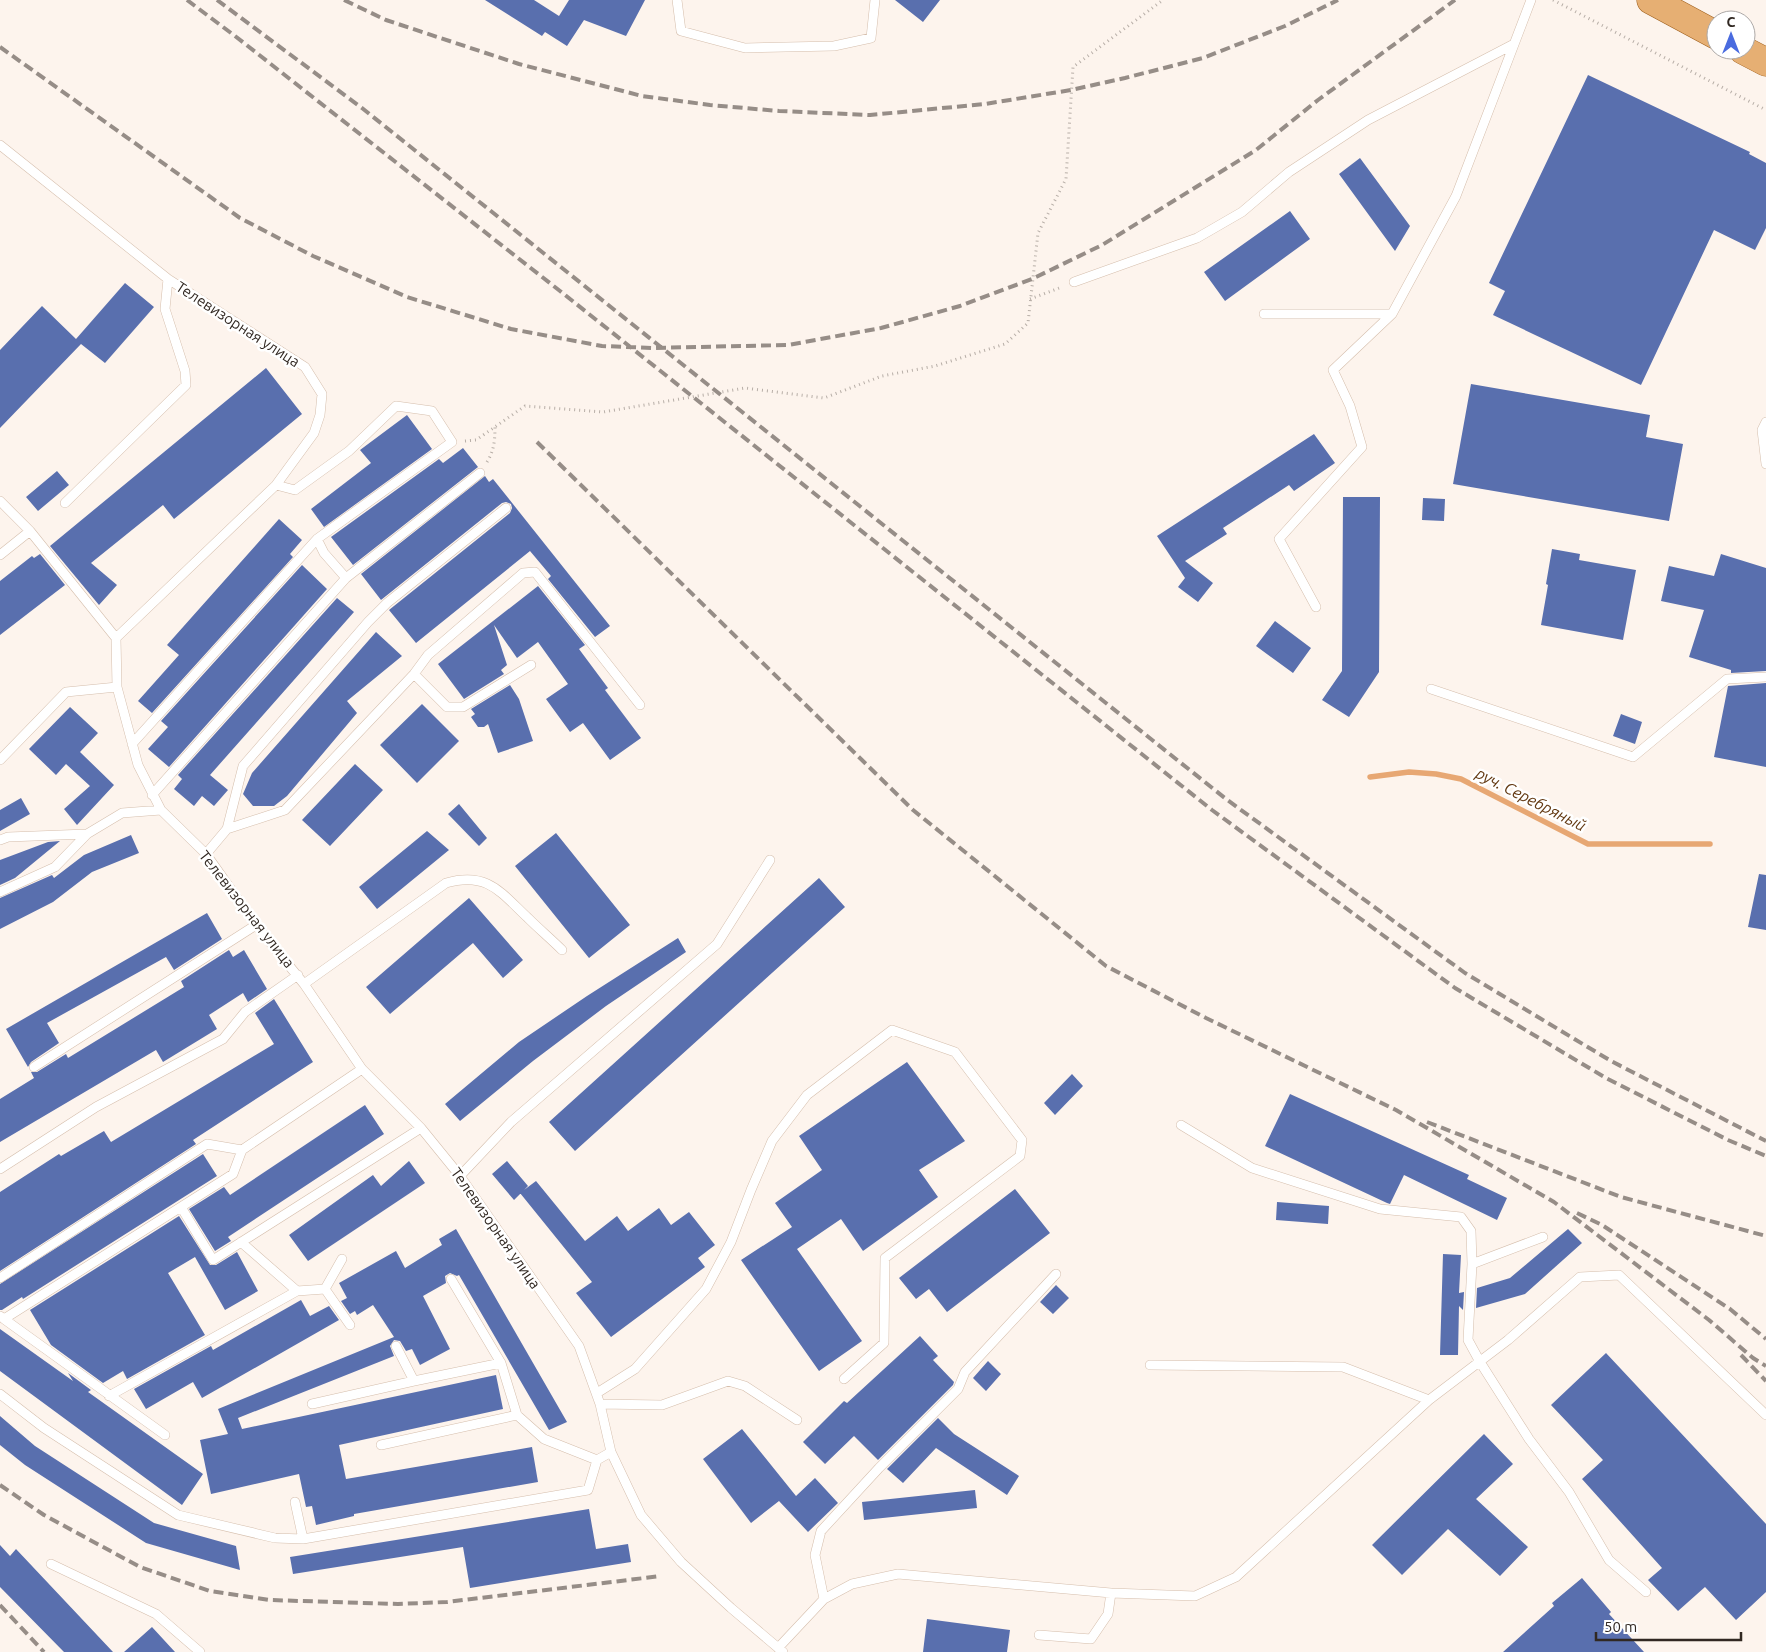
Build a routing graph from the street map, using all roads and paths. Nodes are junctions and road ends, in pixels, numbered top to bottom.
1 (677, 0) edge
2 (875, 0) edge
3 (1163, 0) edge
4 (1531, 0) edge
5 (1553, 0) edge
6 (1651, 0) edge
7 (1706, 30) edge
8 (1514, 44) junction
9 (1766, 110) edge
10 (0, 145) edge
11 (168, 279) junction
12 (1074, 282) joint
13 (1030, 299) junction
14 (1264, 314) dead end
15 (1392, 314) junction
16 (1766, 422) edge
17 (495, 427) junction
18 (452, 442) junction
19 (1766, 464) edge
20 (480, 473) joint
21 (276, 485) junction
22 (0, 501) edge
23 (65, 503) dead end
24 (506, 508) dead end
25 (30, 531) junction
26 (316, 539) junction
27 (0, 556) edge
28 (346, 578) junction
29 (1316, 607) dead end
30 (116, 638) junction
31 (531, 665) dead end
32 (414, 674) junction
33 (1766, 677) edge
34 (117, 687) junction
35 (1431, 689) dead end
36 (640, 706) dead end
37 (132, 744) junction
38 (0, 760) edge
39 (152, 794) junction
40 (161, 810) junction
41 (227, 829) junction
42 (87, 834) junction
43 (0, 840) edge
44 (206, 854) junction
45 (770, 860) dead end
46 (0, 892) edge
47 (256, 925) junction
48 (562, 950) dead end
49 (298, 975) junction
50 (304, 984) junction
51 (34, 1067) dead end
52 (362, 1069) junction
53 (1181, 1125) dead end
54 (421, 1128) junction
55 (242, 1150) junction
56 (0, 1169) edge
57 (460, 1176) junction
58 (181, 1207) junction
59 (1543, 1237) dead end
60 (242, 1242) junction
61 (342, 1260) dead end
62 (1472, 1264) junction
63 (1056, 1274) dead end
64 (0, 1278) edge
65 (451, 1279) dead end
66 (325, 1288) junction
67 (297, 1291) junction
68 (2, 1318) edge
69 (350, 1325) dead end
70 (396, 1346) dead end
71 (1480, 1362) junction
72 (501, 1363) junction
73 (1150, 1365) dead end
74 (844, 1379) dead end
75 (414, 1380) junction
76 (596, 1393) junction
77 (0, 1394) edge
78 (109, 1396) junction
79 (1429, 1400) junction
80 (312, 1404) dead end
81 (600, 1404) junction
82 (517, 1415) junction
83 (1766, 1415) edge
84 (797, 1420) dead end
85 (165, 1435) dead end
86 (381, 1445) dead end
87 (611, 1452) junction
88 (596, 1460) junction
89 (295, 1502) dead end
90 (303, 1539) junction
91 (51, 1564) dead end
92 (1646, 1592) dead end
93 (1111, 1593) junction
94 (824, 1599) junction
95 (1039, 1635) dead end
96 (781, 1650) edge
97 (200, 1652) edge

1 - 2 lane
3 - 13 path
4 - 8 lane
5 - 9 path
6 - 7 main road
8 - 12 lane
8 - 15 lane
10 - 11 lane, Телевизорная улица
11 - 21 lane, Телевизорная улица
11 - 23 lane
12 - 13 path
13 - 17 path
14 - 15 lane
15 - 29 lane
16 - 19 lane
17 - 18 path
17 - 20 path
18 - 21 lane
18 - 26 lane
20 - 28 lane
21 - 30 lane, Телевизорная улица
22 - 25 lane
24 - 41 lane
25 - 27 lane
25 - 30 lane
26 - 28 lane
26 - 37 lane
28 - 39 lane
30 - 34 lane, Телевизорная улица
31 - 32 lane
32 - 36 lane
32 - 41 lane
33 - 35 lane
34 - 37 lane, Телевизорная улица
34 - 38 lane
37 - 39 lane, Телевизорная улица
39 - 40 lane, Телевизорная улица
40 - 42 lane
40 - 44 lane, Телевизорная улица
41 - 44 lane
42 - 43 lane
42 - 46 lane
44 - 47 lane, Телевизорная улица
45 - 57 lane
47 - 49 lane, Телевизорная улица
47 - 51 lane
48 - 50 lane
49 - 50 lane, Телевизорная улица
49 - 56 lane
50 - 52 lane, Телевизорная улица
52 - 54 lane, Телевизорная улица
52 - 55 lane
53 - 62 lane
54 - 57 lane, Телевизорная улица
54 - 60 lane
55 - 58 lane
55 - 64 lane
57 - 76 lane, Телевизорная улица
58 - 60 lane
58 - 68 lane
59 - 62 lane
60 - 67 lane
61 - 66 lane
62 - 71 lane
63 - 94 lane
65 - 72 lane
66 - 67 lane
66 - 69 lane
67 - 78 lane
68 - 78 lane
70 - 75 lane
71 - 79 lane
71 - 83 lane
71 - 92 lane
72 - 75 lane
72 - 82 lane
73 - 79 lane
74 - 76 lane
75 - 80 lane
76 - 81 lane, Телевизорная улица
77 - 90 lane
78 - 85 lane
79 - 93 lane
81 - 84 lane
81 - 87 lane, Телевизорная улица
82 - 86 lane
82 - 88 lane
87 - 88 lane
87 - 96 lane, Телевизорная улица
88 - 90 lane
89 - 90 lane
91 - 97 lane
93 - 94 lane
93 - 95 lane
94 - 96 lane

